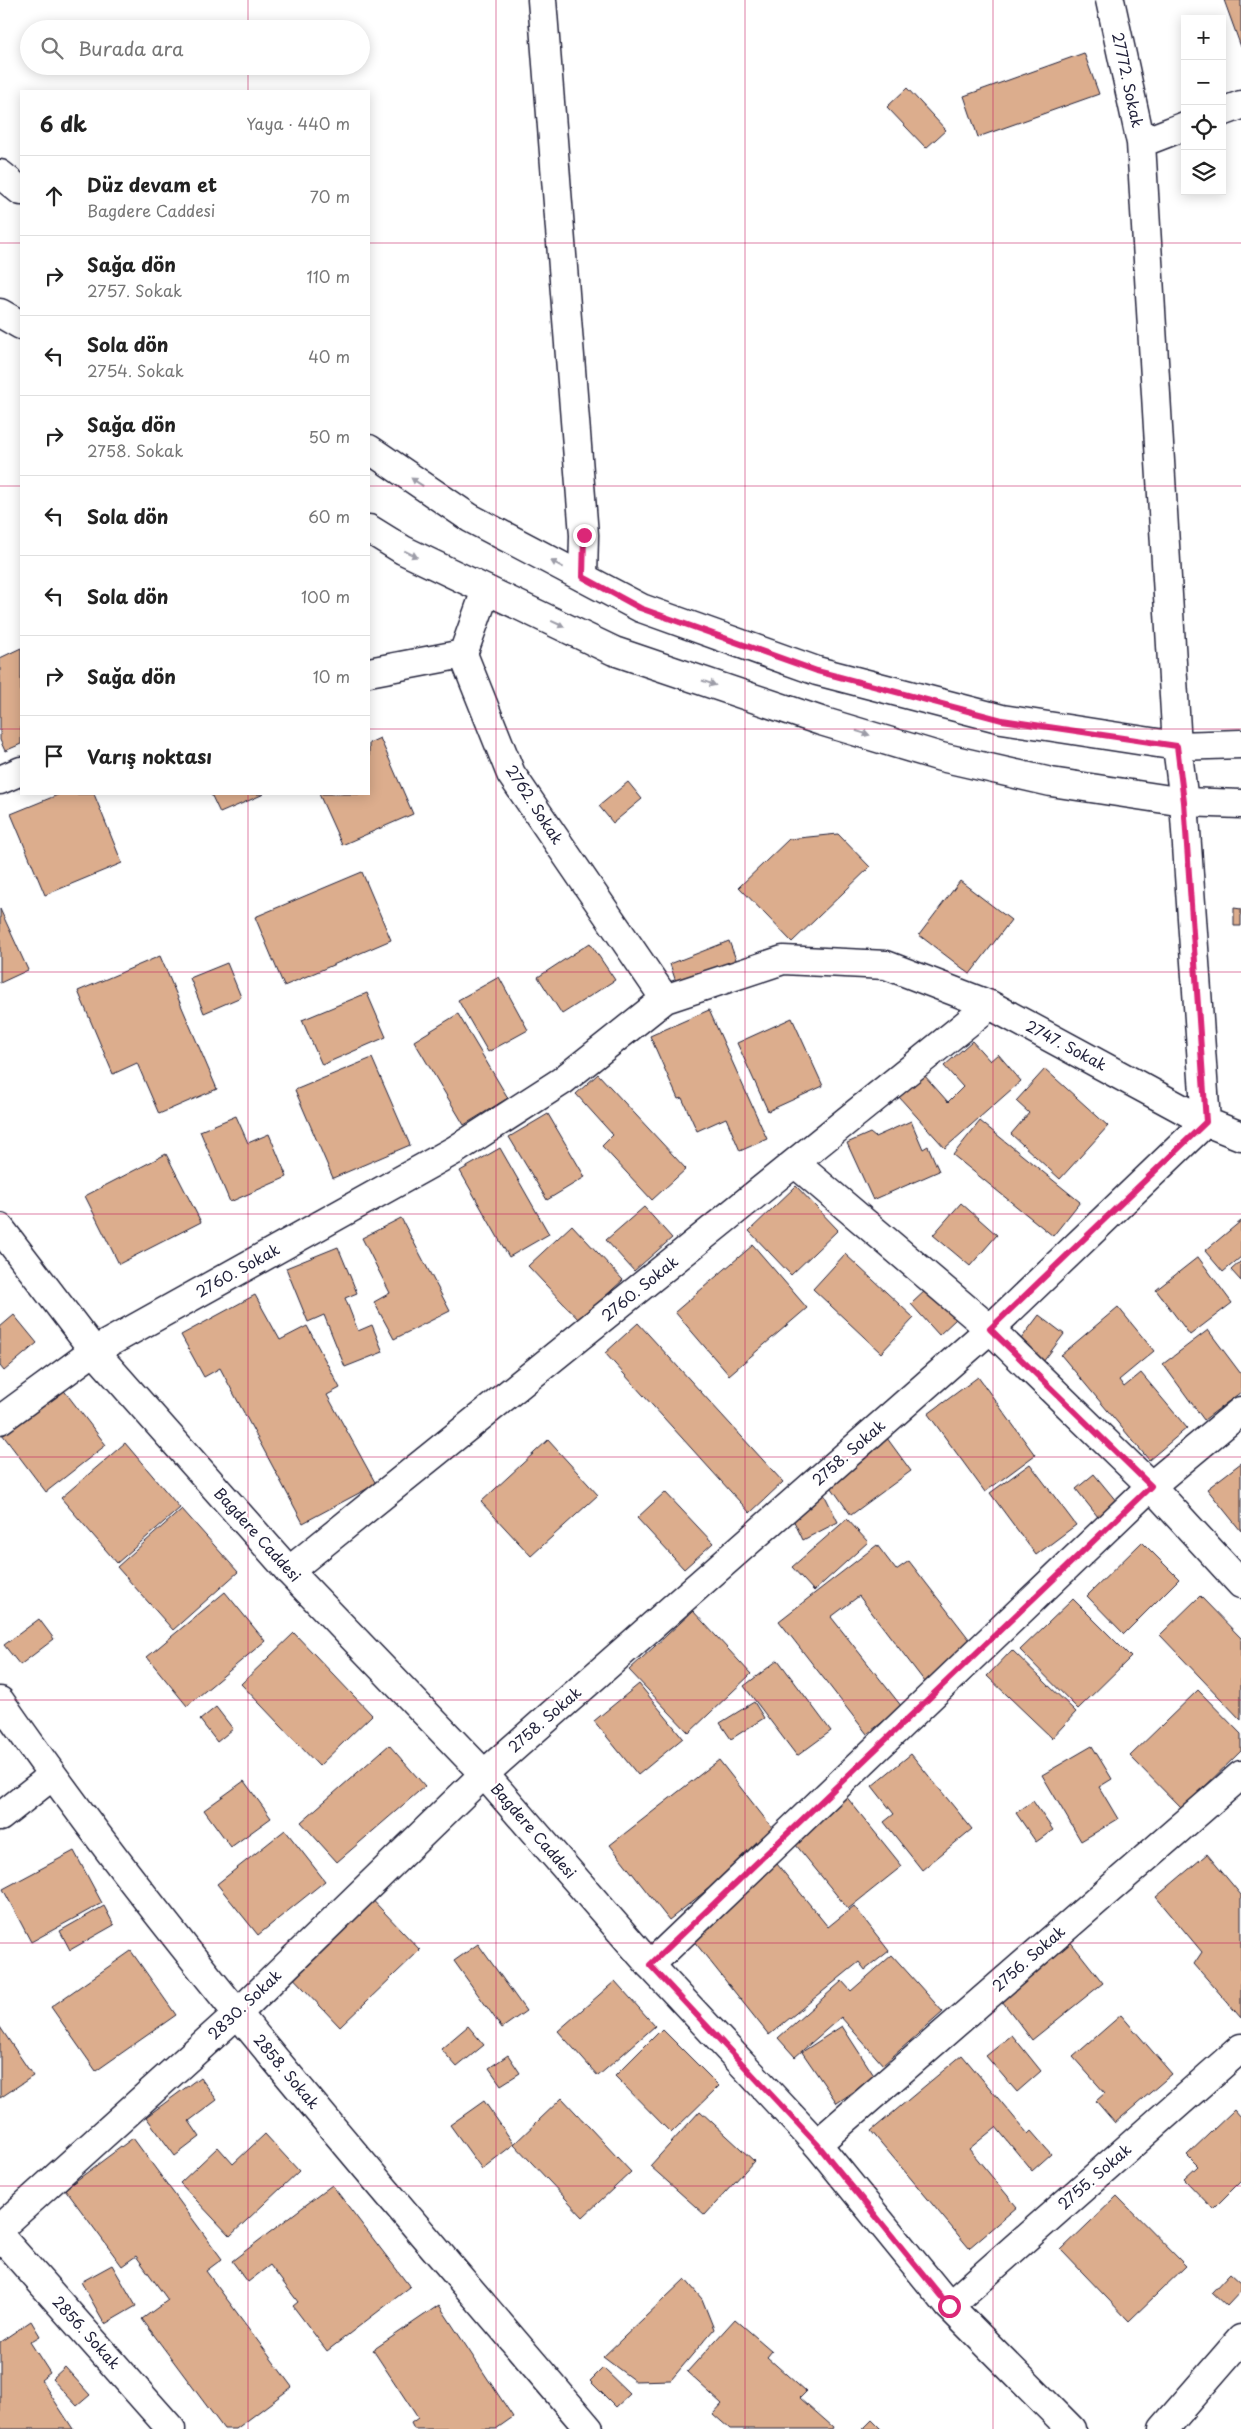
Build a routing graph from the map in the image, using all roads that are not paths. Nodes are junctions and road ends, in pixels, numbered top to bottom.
1 (542, 0) edge
2 (1110, 0) edge
3 (1241, 105) edge
4 (1226, 111) edge
5 (1181, 128) edge
6 (1141, 144) junction
7 (0, 174) edge
8 (20, 191) edge
9 (0, 313) edge
10 (20, 324) edge
11 (370, 450) edge
12 (370, 530) edge
13 (583, 577) junction
14 (486, 590) junction
15 (463, 654) junction
16 (370, 672) edge
17 (1241, 744) edge
18 (1177, 746) junction
19 (20, 771) edge
20 (0, 780) edge
21 (1184, 802) junction
22 (1241, 804) edge
23 (886, 965) joint
24 (665, 999) junction
25 (990, 1005) junction
26 (1206, 1122) junction
27 (1241, 1136) edge
28 (796, 1164) junction
29 (0, 1228) edge
30 (990, 1329) junction
31 (94, 1351) junction
32 (1241, 1411) edge
33 (0, 1420) edge
34 (1151, 1486) junction
35 (289, 1572) junction
36 (1241, 1584) edge
37 (0, 1701) edge
38 (484, 1774) junction
39 (1241, 1775) edge
40 (52, 1776) junction
41 (0, 1817) edge
42 (650, 1965) junction
43 (237, 2014) junction
44 (1241, 2048) edge
45 (817, 2144) junction
46 (0, 2228) edge
47 (0, 2236) edge
48 (949, 2306) junction
49 (1241, 2338) edge
50 (171, 2429) edge
51 (588, 2429) edge
52 (1071, 2429) edge
53 (1163, 2429) edge

1 - 13 street
2 - 6 street, 27772. Sokak
3 - 4 street
5 - 6 street, 27772. Sokak
6 - 18 street
7 - 8 street
9 - 10 street
13 -> 11 street
12 -> 14 street
13 - 18 street
14 - 15 street
14 -> 21 street
15 - 16 street
15 - 24 street, 2762. Sokak
17 - 18 street
18 - 21 street
19 - 20 street
21 - 22 street
21 - 26 street
23 - 24 street, 2760. Sokak
23 - 25 street, 2747. Sokak
24 - 31 street, 2760. Sokak
25 - 26 street, 2747. Sokak
25 - 28 street, 2760. Sokak
26 - 27 street, 2747. Sokak
26 - 30 street, 2758. Sokak
28 - 30 street
28 - 35 street, 2760. Sokak
29 - 31 street, Bagdere Caddesi
30 - 34 street
30 - 38 street, 2758. Sokak
31 - 33 street, 2760. Sokak
31 - 35 street, Bagdere Caddesi
32 - 34 street
34 - 36 street
34 - 42 street
35 - 38 street, Bagdere Caddesi
37 - 40 street, 2858. Sokak
38 - 42 street, Bagdere Caddesi
38 - 43 street, 2830. Sokak
39 - 45 street, 2756. Sokak
40 - 41 street
40 - 43 street, 2858. Sokak
42 - 45 street, Bagdere Caddesi
43 - 46 street, 2830. Sokak
43 - 51 street, 2858. Sokak
44 - 48 street, 2755. Sokak
45 - 48 street, Bagdere Caddesi
47 - 50 street, 2856. Sokak
48 - 52 street, Bagdere Caddesi
49 - 53 street

